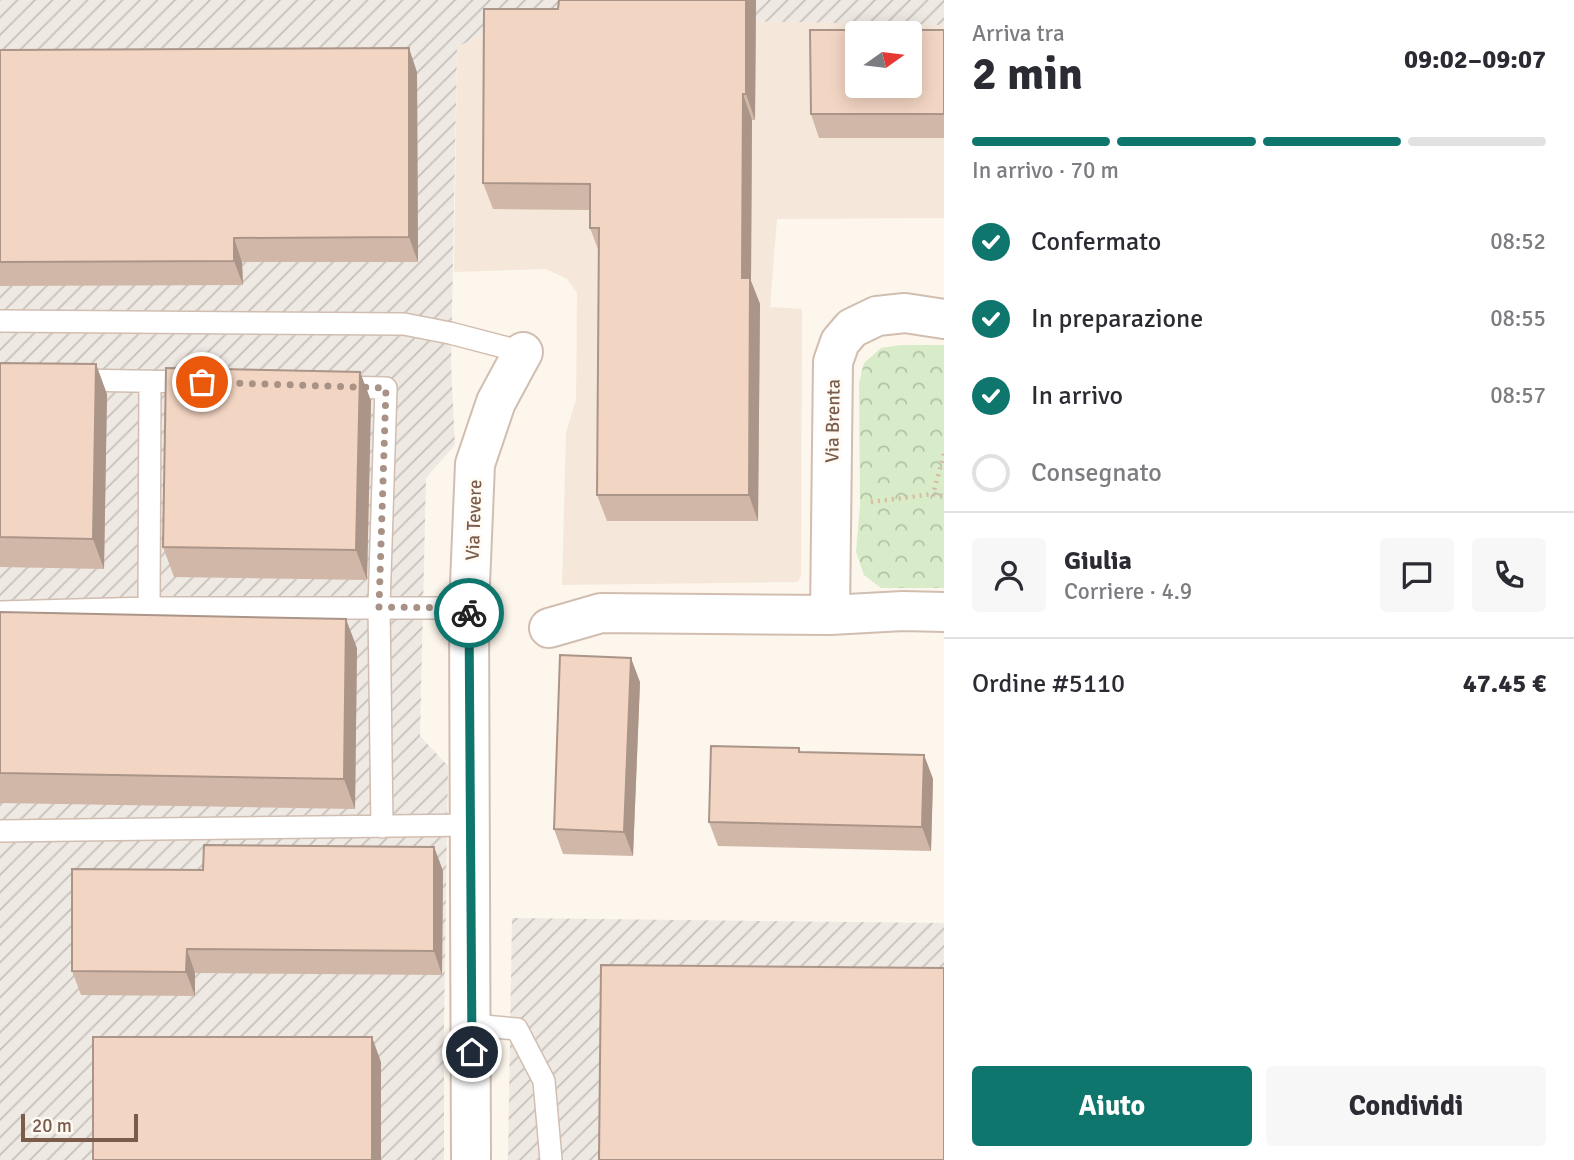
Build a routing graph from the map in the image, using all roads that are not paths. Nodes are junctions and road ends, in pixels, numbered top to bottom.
1 (944, 319) edge
2 (0, 321) edge
3 (523, 352) joint
4 (55, 380) edge
5 (150, 380) junction
6 (219, 383) edge
7 (316, 386) edge
8 (379, 607) junction
9 (149, 608) junction
10 (469, 608) junction
11 (0, 612) edge
12 (944, 612) edge
13 (830, 615) junction
14 (549, 628) dead end
15 (471, 825) junction
16 (382, 827) junction
17 (0, 831) edge
18 (472, 1025) junction
19 (471, 1160) edge
20 (551, 1160) edge

1 - 13 street, Via Brenta
2 - 3 lane
3 - 10 street, Via Tevere
4 - 5 lane
5 - 6 lane
5 - 9 lane
7 - 8 lane
8 - 9 lane
8 - 10 lane
8 - 16 lane
9 - 11 lane
10 - 15 street, Via Tevere
12 - 13 street
13 - 14 street
15 - 16 lane
15 - 18 street, Via Tevere
16 - 17 lane
18 - 19 street, Via Tevere
18 - 20 lane

